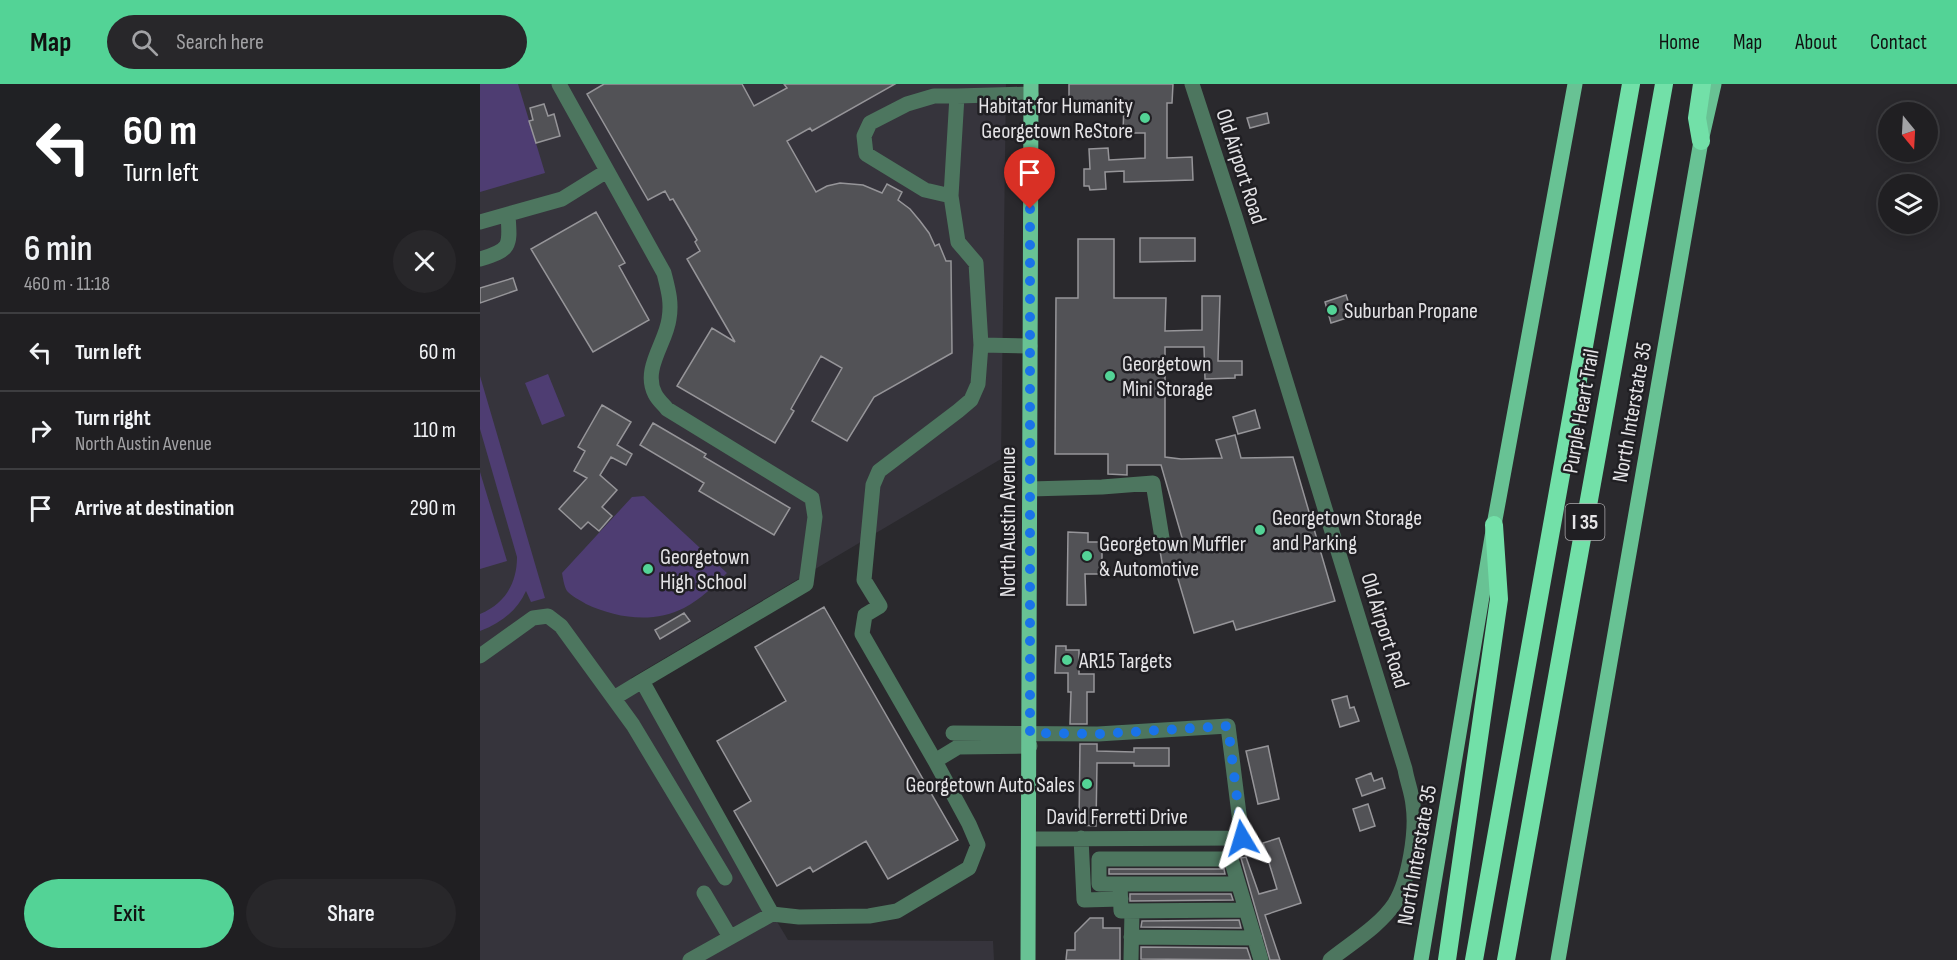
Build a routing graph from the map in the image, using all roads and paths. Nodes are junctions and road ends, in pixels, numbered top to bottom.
1 (559, 84) edge
2 (1192, 84) edge
3 (1575, 84) edge
4 (1631, 84) edge
5 (1664, 84) edge
6 (1702, 84) edge
7 (1714, 84) edge
8 (1031, 89) edge
9 (957, 96) junction
10 (1701, 141) junction
11 (607, 171) junction
12 (951, 196) junction
13 (508, 214) junction
14 (480, 222) edge
15 (480, 260) edge
16 (981, 345) junction
17 (1030, 346) junction
18 (1030, 489) junction
19 (1494, 525) junction
20 (1162, 538) dead end
21 (480, 656) edge
22 (642, 681) junction
23 (614, 698) junction
24 (1030, 739) junction
25 (935, 761) junction
26 (1081, 838) junction
27 (1029, 839) junction
28 (725, 878) dead end
29 (1238, 884) junction
30 (1120, 891) junction
31 (704, 893) dead end
32 (1246, 910) junction
33 (1132, 911) junction
34 (772, 914) junction
35 (730, 937) junction
36 (1131, 937) junction
37 (1255, 938) junction
38 (690, 960) edge
39 (1028, 960) edge
40 (1131, 960) edge
41 (1261, 960) edge
42 (1330, 960) edge
43 (1421, 960) edge
44 (1447, 960) edge
45 (1474, 960) edge
46 (1506, 960) edge
47 (1558, 960) edge

1 - 11 street
2 - 42 street, Old Airport Road
3 - 19 main road, North Interstate 35
4 - 45 highway, Purple Heart Trail / I 35
5 - 46 highway, Purple Heart Trail / I 35
6 - 10 highway
7 - 10 main road, North Interstate 35
8 - 9 street
8 - 17 main road, North Austin Avenue
9 - 12 street
9 - 12 street
10 - 47 main road, North Interstate 35
11 - 13 street
11 - 22 street
12 - 16 street
13 - 14 street
13 - 15 street
16 - 17 street
16 - 25 street
17 - 18 main road, North Austin Avenue
18 - 20 street
18 - 24 main road, North Austin Avenue
19 - 43 main road, North Interstate 35
19 - 44 highway
21 - 23 street
22 - 23 street
22 - 34 street
23 - 28 street
24 - 25 street
24 - 26 street, David Ferretti Drive
24 - 27 main road, North Austin Avenue
25 - 34 street
26 - 27 street, David Ferretti Drive
26 - 30 street
27 - 39 main road, North Austin Avenue
29 - 30 street
29 - 30 street
29 - 32 street
30 - 33 street
31 - 35 street
32 - 33 street
32 - 37 street
33 - 36 street
34 - 35 street
35 - 38 street
36 - 37 street
36 - 40 street
37 - 41 street

